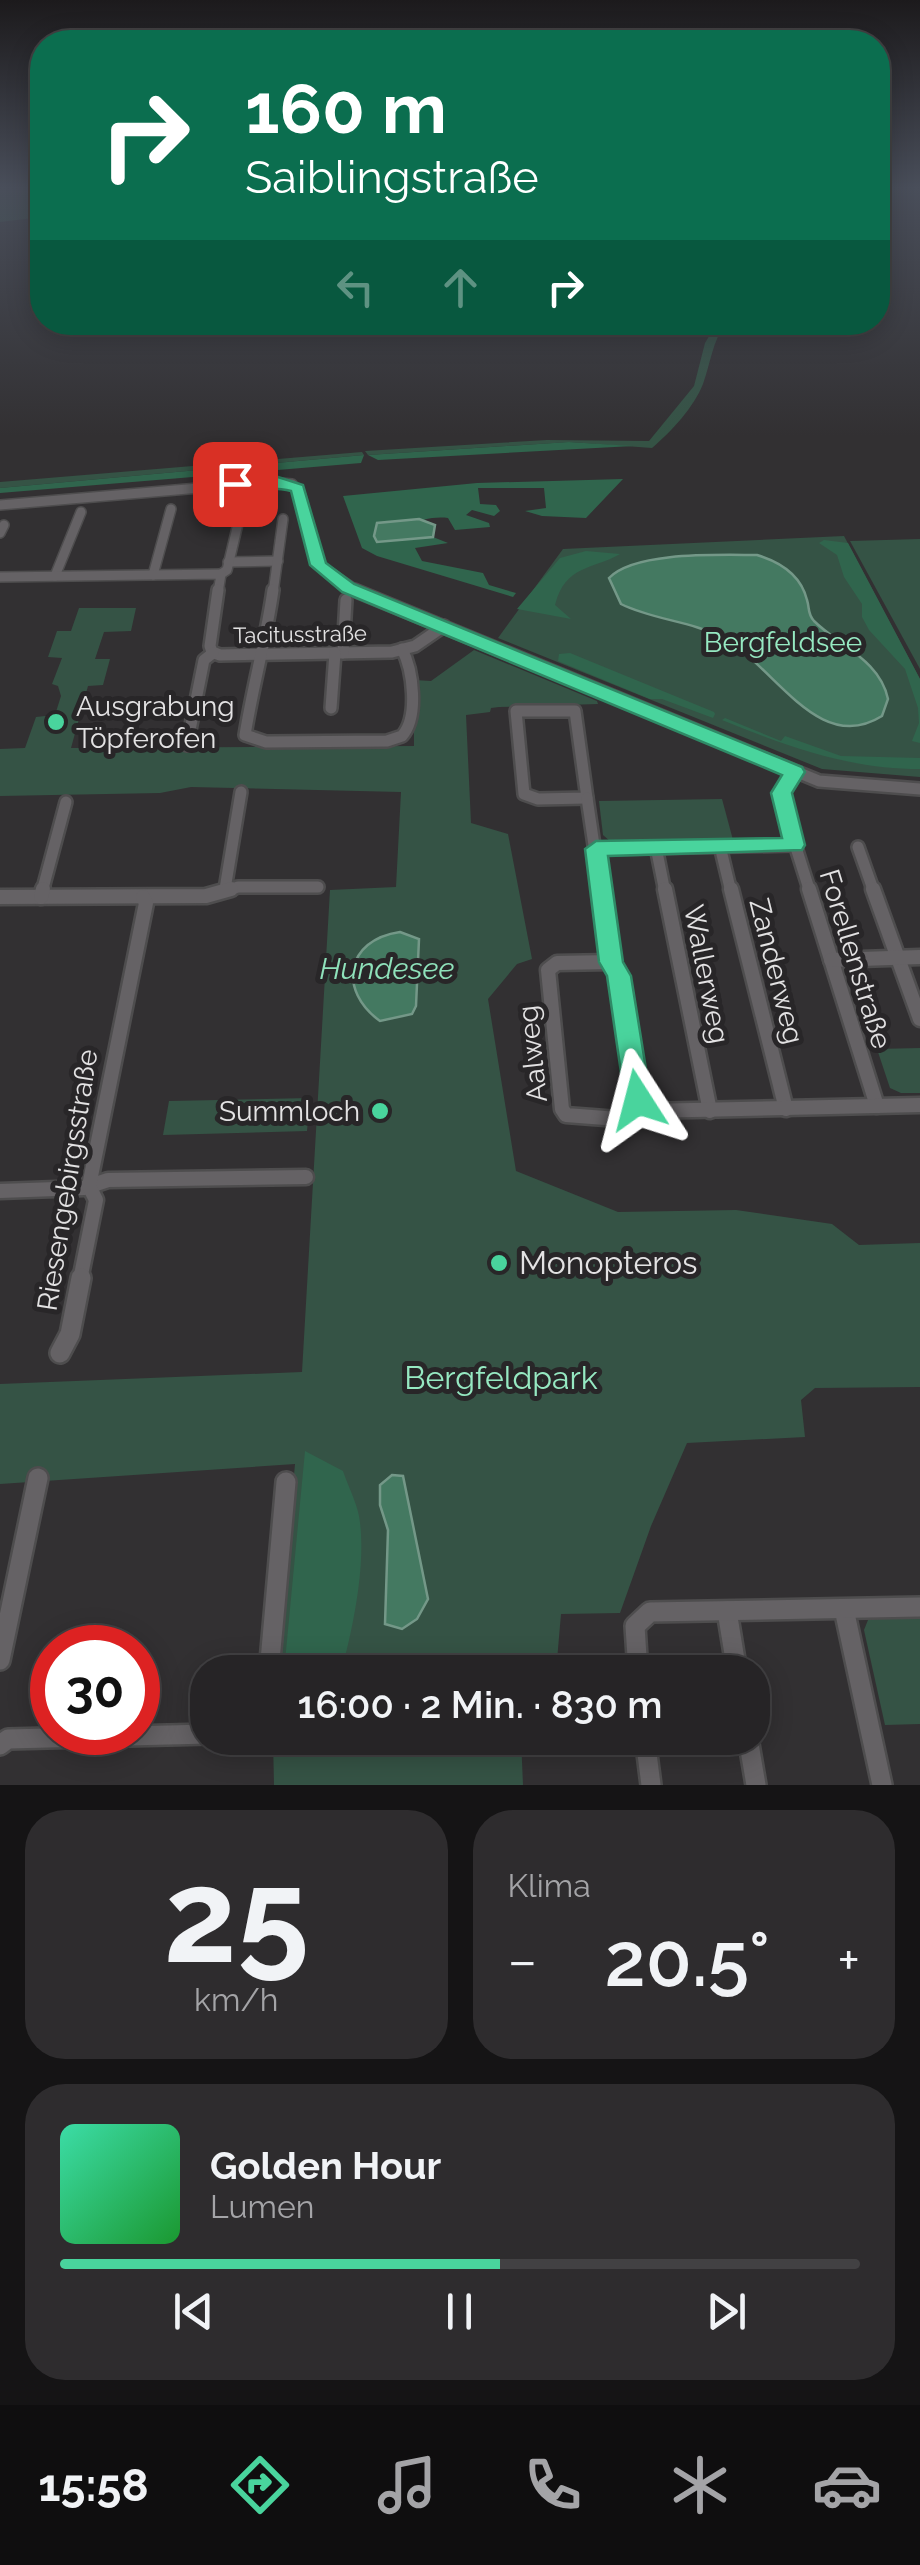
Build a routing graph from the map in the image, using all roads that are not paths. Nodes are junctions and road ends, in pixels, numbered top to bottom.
1 (0, 504) edge
2 (171, 509) dead end
3 (241, 511) dead end
4 (81, 512) dead end
5 (283, 520) dead end
6 (278, 561) junction
7 (228, 562) junction
8 (221, 574) junction
9 (153, 575) junction
10 (54, 576) junction
11 (0, 577) edge
12 (346, 600) dead end
13 (444, 626) junction
14 (402, 649) junction
15 (212, 653) junction
16 (339, 653) junction
17 (261, 654) junction
18 (332, 708) dead end
19 (187, 745) dead end
20 (794, 772) junction
21 (920, 788) edge
22 (241, 792) dead end
23 (588, 798) junction
24 (66, 802) dead end
25 (794, 845) junction
26 (720, 846) junction
27 (858, 846) dead end
28 (656, 847) junction
29 (596, 849) junction
30 (318, 887) dead end
31 (225, 889) junction
32 (0, 897) edge
33 (41, 897) junction
34 (143, 898) junction
35 (920, 957) edge
36 (898, 958) junction
37 (831, 960) junction
38 (611, 962) junction
39 (920, 1019) edge
40 (920, 1104) edge
41 (876, 1106) junction
42 (786, 1109) junction
43 (646, 1111) junction
44 (710, 1111) junction
45 (306, 1177) dead end
46 (89, 1186) junction
47 (0, 1191) edge
48 (60, 1353) dead end
49 (38, 1478) dead end
50 (286, 1482) dead end
51 (920, 1607) edge
52 (844, 1609) junction
53 (727, 1611) junction
54 (271, 1655) edge
55 (637, 1655) edge
56 (734, 1655) edge
57 (0, 1660) edge
58 (190, 1734) edge
59 (0, 1745) edge
60 (647, 1755) edge
61 (751, 1755) edge
62 (651, 1785) edge
63 (756, 1785) edge
64 (882, 1785) edge

1 - 13 street
2 - 9 street
3 - 7 street
4 - 10 street
5 - 6 street
6 - 7 street
6 - 17 street
7 - 8 street
8 - 9 street
8 - 15 street, Tacitusstraße
9 - 10 street
10 - 11 street
12 - 16 street
13 - 14 street, Tacitusstraße
13 - 20 street
14 - 16 street, Tacitusstraße
14 - 17 street
15 - 17 street, Tacitusstraße
15 - 19 street
16 - 17 street, Tacitusstraße
16 - 18 street
20 - 21 street
20 - 25 street, Forellenstraße
22 - 31 street
23 - 23 street
23 - 29 street
24 - 33 street
25 - 26 street
25 - 37 street, Forellenstraße
26 - 28 street
26 - 42 street, Zanderweg
27 - 36 street
28 - 29 street
28 - 44 street, Wallerweg
29 - 38 street
30 - 31 street
31 - 34 street
32 - 33 street
33 - 34 street
34 - 46 street, Riesengebirgsstraße
35 - 36 street
36 - 37 street
36 - 39 street
37 - 41 street, Forellenstraße
38 - 43 street
38 - 43 street, Aalweg
40 - 41 street
41 - 42 street
42 - 44 street
43 - 44 street
45 - 46 street
46 - 47 street
46 - 48 street, Riesengebirgsstraße
49 - 57 street
50 - 54 street
51 - 52 street
52 - 53 street
52 - 64 street
53 - 55 street
53 - 56 street
58 - 59 street
60 - 62 street
61 - 63 street

